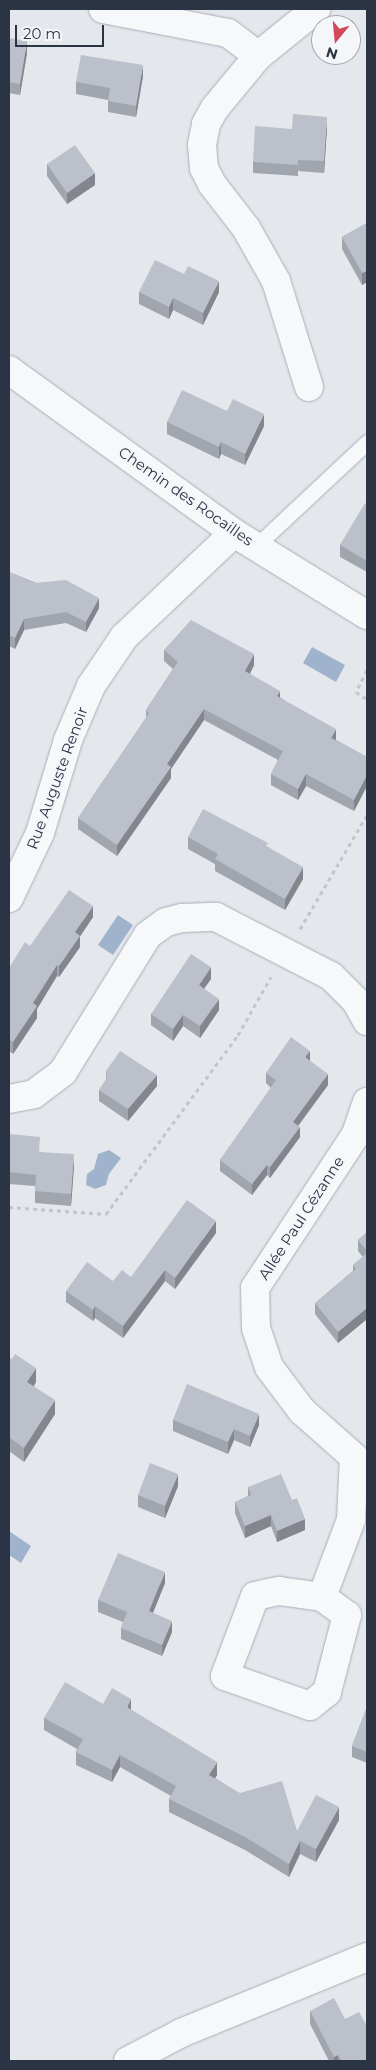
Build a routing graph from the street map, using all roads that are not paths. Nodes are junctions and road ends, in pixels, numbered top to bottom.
1 (103, 9) edge
2 (316, 9) edge
3 (258, 56) junction
4 (9, 370) edge
5 (309, 387) dead end
6 (367, 442) edge
7 (245, 539) junction
8 (367, 615) edge
9 (9, 898) edge
10 (367, 1021) edge
11 (9, 1100) edge
12 (367, 1102) edge
13 (322, 1596) junction
14 (367, 1957) edge
15 (128, 2061) edge

1 - 3 street
2 - 3 street
3 - 5 street
4 - 7 street, Chemin des Rocailles
6 - 7 lane
7 - 8 street, Chemin des Rocailles
7 - 9 street, Rue Auguste Renoir
10 - 11 street
12 - 13 street, Allée Paul Cézanne
13 - 13 street
14 - 15 street

